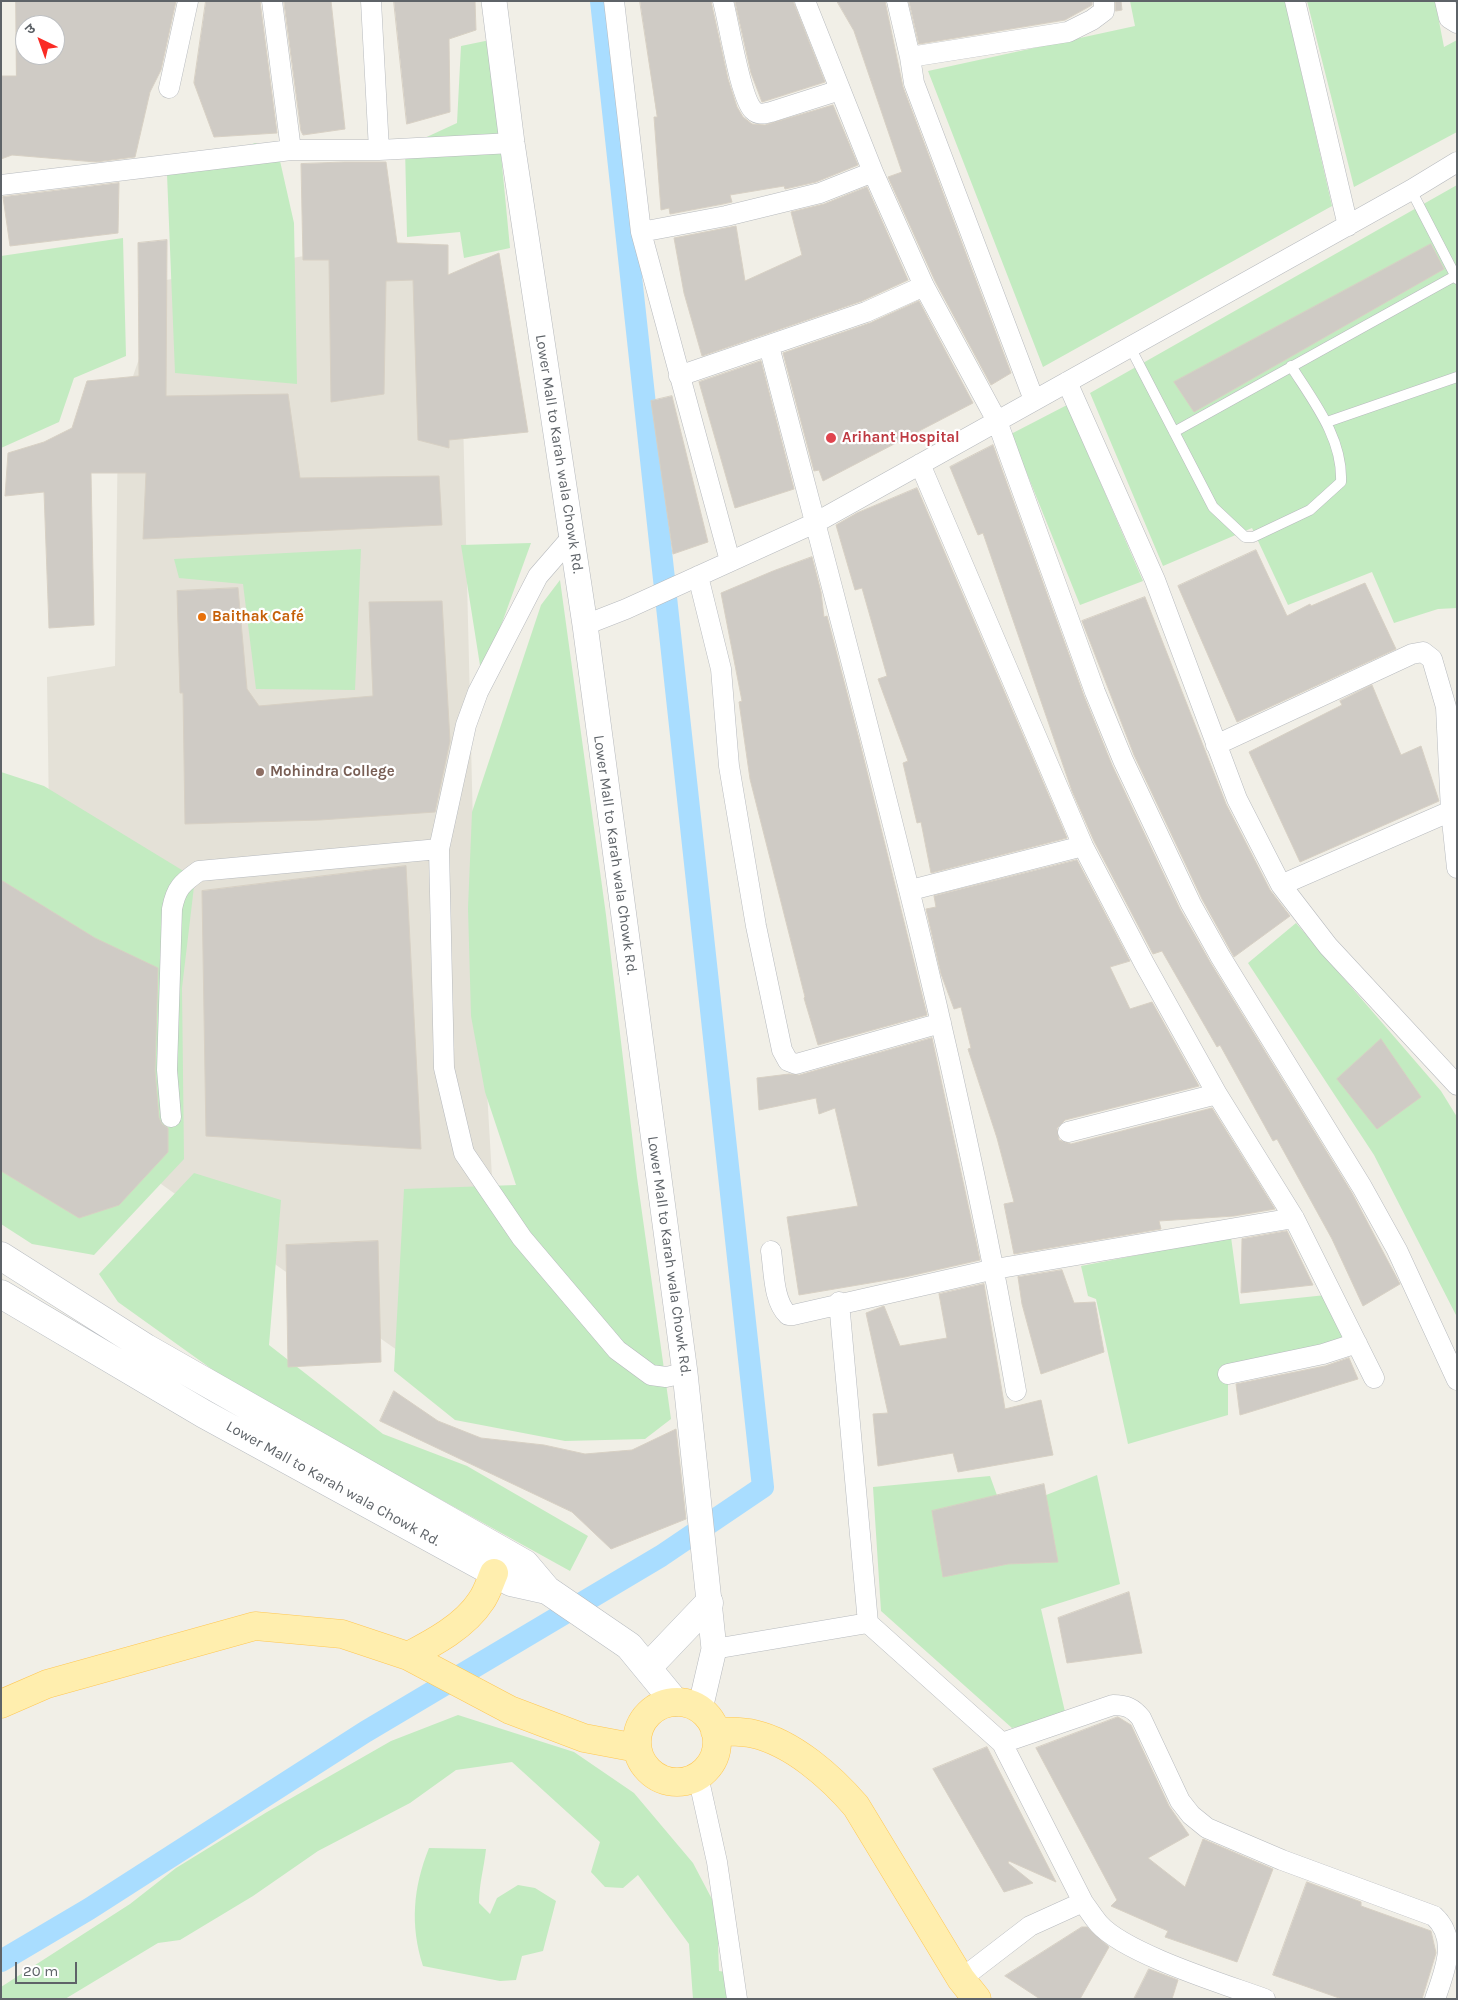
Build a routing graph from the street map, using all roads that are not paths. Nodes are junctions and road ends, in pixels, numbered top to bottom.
1 (188, 1) edge
2 (272, 1) edge
3 (371, 1) edge
4 (494, 1) edge
5 (614, 1) edge
6 (723, 1) edge
7 (805, 1) edge
8 (897, 1) edge
9 (1104, 1) edge
10 (1295, 1) edge
11 (1445, 1) edge
12 (1457, 23) edge
13 (910, 57) junction
14 (169, 88) dead end
15 (840, 90) junction
16 (512, 143) junction
17 (291, 150) junction
18 (379, 150) junction
19 (1457, 162) edge
20 (873, 172) junction
21 (1, 185) edge
22 (1411, 190) junction
23 (1348, 226) junction
24 (641, 232) junction
25 (1456, 277) edge
26 (924, 286) junction
27 (769, 346) junction
28 (1130, 347) junction
29 (1291, 366) junction
30 (679, 376) junction
31 (1457, 377) edge
32 (1067, 382) junction
33 (1034, 400) junction
34 (997, 421) junction
35 (1327, 422) junction
36 (1174, 432) junction
37 (920, 464) junction
38 (815, 523) junction
39 (571, 538) junction
40 (730, 561) junction
41 (698, 576) junction
42 (584, 625) junction
43 (1451, 707) edge
44 (1216, 745) junction
45 (1451, 810) junction
46 (1083, 846) junction
47 (440, 849) junction
48 (1457, 868) edge
49 (1281, 885) junction
50 (911, 890) junction
51 (940, 1022) junction
52 (1457, 1085) edge
53 (1217, 1094) junction
54 (171, 1116) dead end
55 (1068, 1132) dead end
56 (1294, 1218) junction
57 (771, 1251) dead end
58 (1, 1256) edge
59 (995, 1269) junction
60 (1, 1294) edge
61 (839, 1302) junction
62 (1357, 1342) junction
63 (685, 1373) junction
64 (1228, 1374) dead end
65 (1374, 1378) dead end
66 (1457, 1380) edge
67 (1016, 1391) dead end
68 (494, 1573) junction
69 (551, 1593) junction
70 (709, 1603) junction
71 (868, 1623) junction
72 (714, 1649) junction
73 (416, 1661) junction
74 (648, 1667) junction
75 (1, 1704) edge
76 (697, 1714) junction
77 (1002, 1742) junction
78 (637, 1748) junction
79 (698, 1776) junction
80 (1083, 1902) junction
81 (969, 1989) edge
82 (737, 1999) edge
83 (1265, 1999) edge
84 (1435, 1999) edge

1 - 14 street
2 - 17 street
3 - 18 street
4 - 16 street, Lower Mall to Karah wala Chowk Rd.
5 - 24 street
6 - 15 street
7 - 15 street
8 - 13 street
9 - 13 street
10 - 23 street
11 - 12 street
13 - 33 street
15 - 20 street
16 - 18 street
16 - 39 street, Lower Mall to Karah wala Chowk Rd.
17 - 18 street
17 - 21 street
19 - 22 street
20 - 24 street
20 - 26 street
22 - 23 street
22 - 25 lane
23 - 28 street
24 - 30 street
25 - 29 lane
26 - 27 street
26 - 34 street
27 - 30 street
27 - 38 street
28 - 32 street
28 - 36 lane
29 - 35 lane
29 - 36 lane
30 - 40 street
31 - 35 lane
32 - 33 street
32 - 44 street
33 - 34 street
34 - 37 street
34 - 66 street
35 - 36 lane
37 - 38 street
37 - 46 street
38 - 40 street
38 - 50 street
39 - 42 street, Lower Mall to Karah wala Chowk Rd.
39 - 47 street
40 - 41 street
41 - 42 street
41 - 51 street
42 - 63 street, Lower Mall to Karah wala Chowk Rd.
43 - 44 street
43 - 45 street
44 - 49 street
45 - 48 street
45 - 49 street
46 - 50 street
46 - 53 street
47 - 54 street
47 - 63 street
49 - 52 street
50 - 51 street
51 - 59 street
53 - 55 street
53 - 56 street
56 - 59 street
56 - 62 street
57 - 61 street
58 - 69 main road
59 - 61 street
59 - 67 street
60 - 68 main road, Lower Mall to Karah wala Chowk Rd.
61 - 71 street
62 - 64 street
62 - 65 street
63 - 70 street, Lower Mall to Karah wala Chowk Rd.
68 - 69 main road, Lower Mall to Karah wala Chowk Rd.
68 - 73 main road
69 - 74 main road, Lower Mall to Karah wala Chowk Rd.
70 - 72 street, Lower Mall to Karah wala Chowk Rd.
70 - 74 main road
71 - 72 street
71 - 77 street
72 - 76 street, Lower Mall to Karah wala Chowk Rd.
73 - 75 main road
73 - 78 main road
74 - 76 main road, Lower Mall to Karah wala Chowk Rd.
76 - 78 main road
76 - 79 main road
76 - 81 main road
77 - 80 street
77 - 84 street
78 - 79 main road
79 - 82 street
80 - 81 street
80 - 83 street

